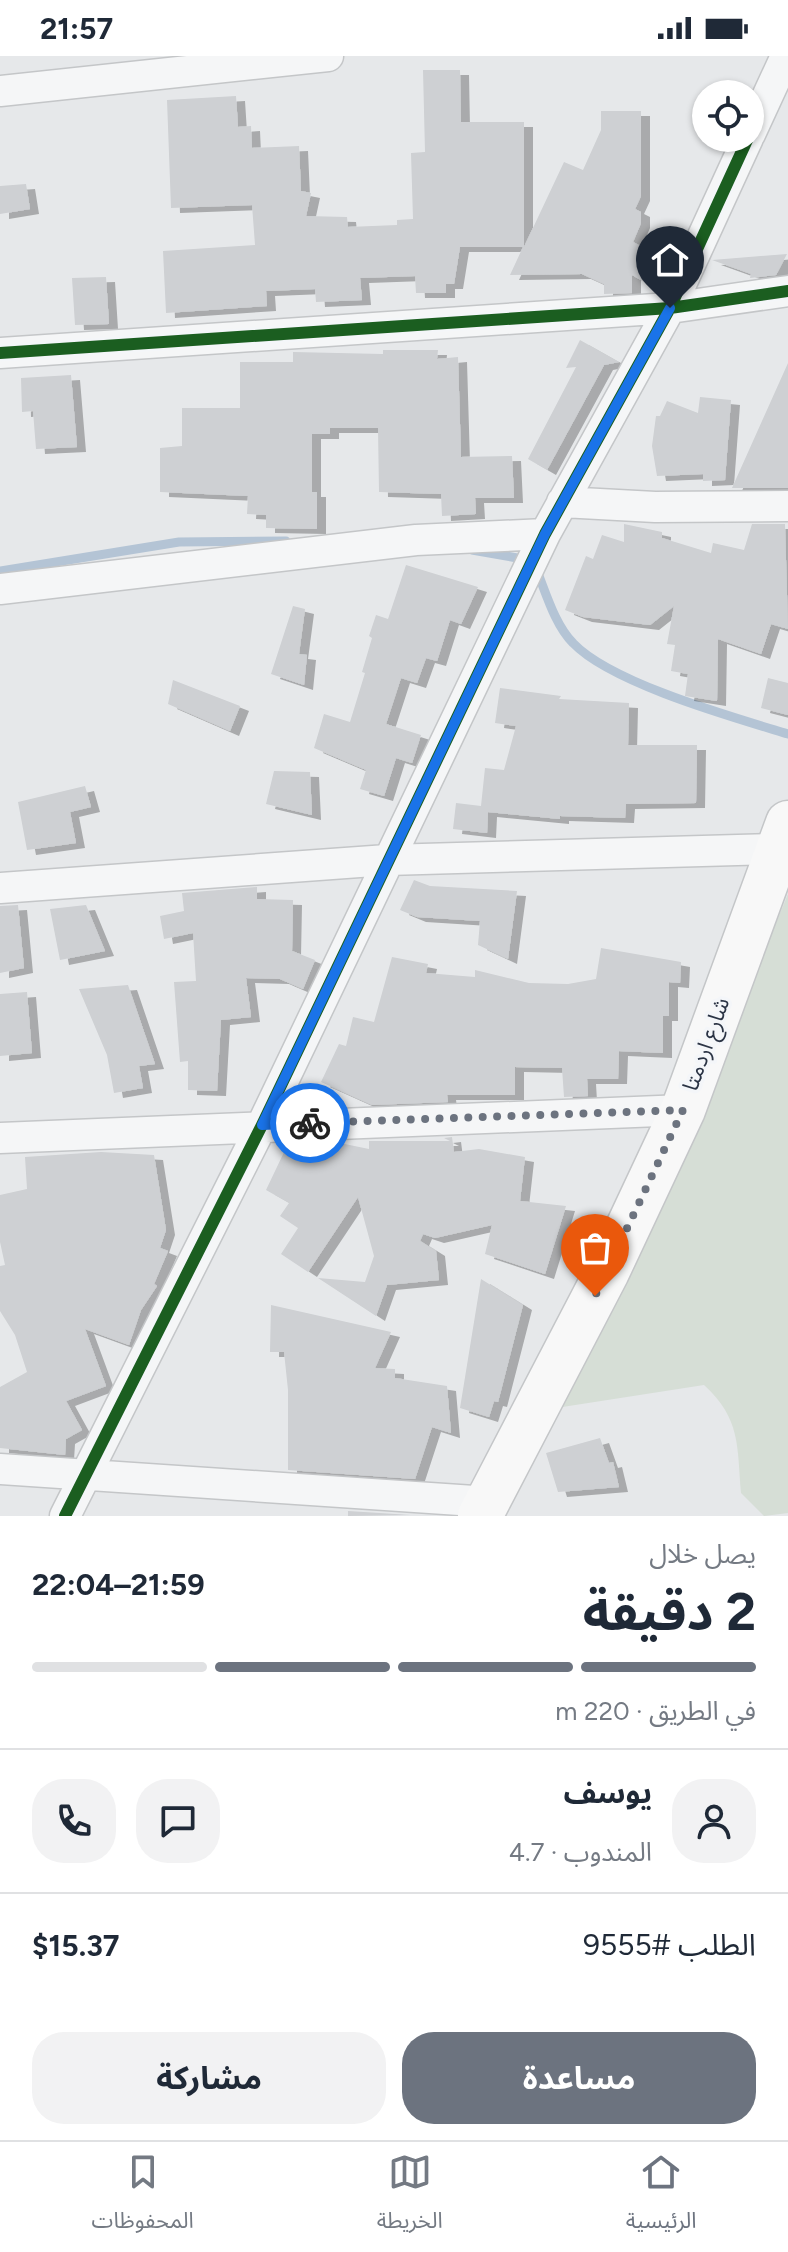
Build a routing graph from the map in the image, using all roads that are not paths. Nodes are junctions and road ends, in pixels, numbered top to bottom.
1 (328, 56) edge
2 (786, 56) edge
3 (0, 91) edge
4 (764, 104) edge
5 (742, 152) edge
6 (788, 291) edge
7 (670, 308) junction
8 (0, 353) edge
9 (562, 502) junction
10 (788, 506) edge
11 (545, 534) junction
12 (0, 589) edge
13 (782, 836) edge
14 (387, 860) junction
15 (0, 888) edge
16 (683, 1110) junction
17 (262, 1125) junction
18 (0, 1138) edge
19 (0, 1469) edge
20 (89, 1475) junction
21 (484, 1509) edge
22 (65, 1516) edge

1 - 3 street
2 - 4 street
5 - 7 street
6 - 7 street
7 - 8 street
7 - 9 street
9 - 10 street
9 - 11 street
11 - 12 street
11 - 14 street
13 - 14 street
13 - 16 main road, شارع اردمتا
14 - 15 street
14 - 17 street
16 - 17 street
16 - 21 main road, شارع اردمتا
17 - 18 street
17 - 20 street
19 - 20 street
20 - 21 street
20 - 22 street

